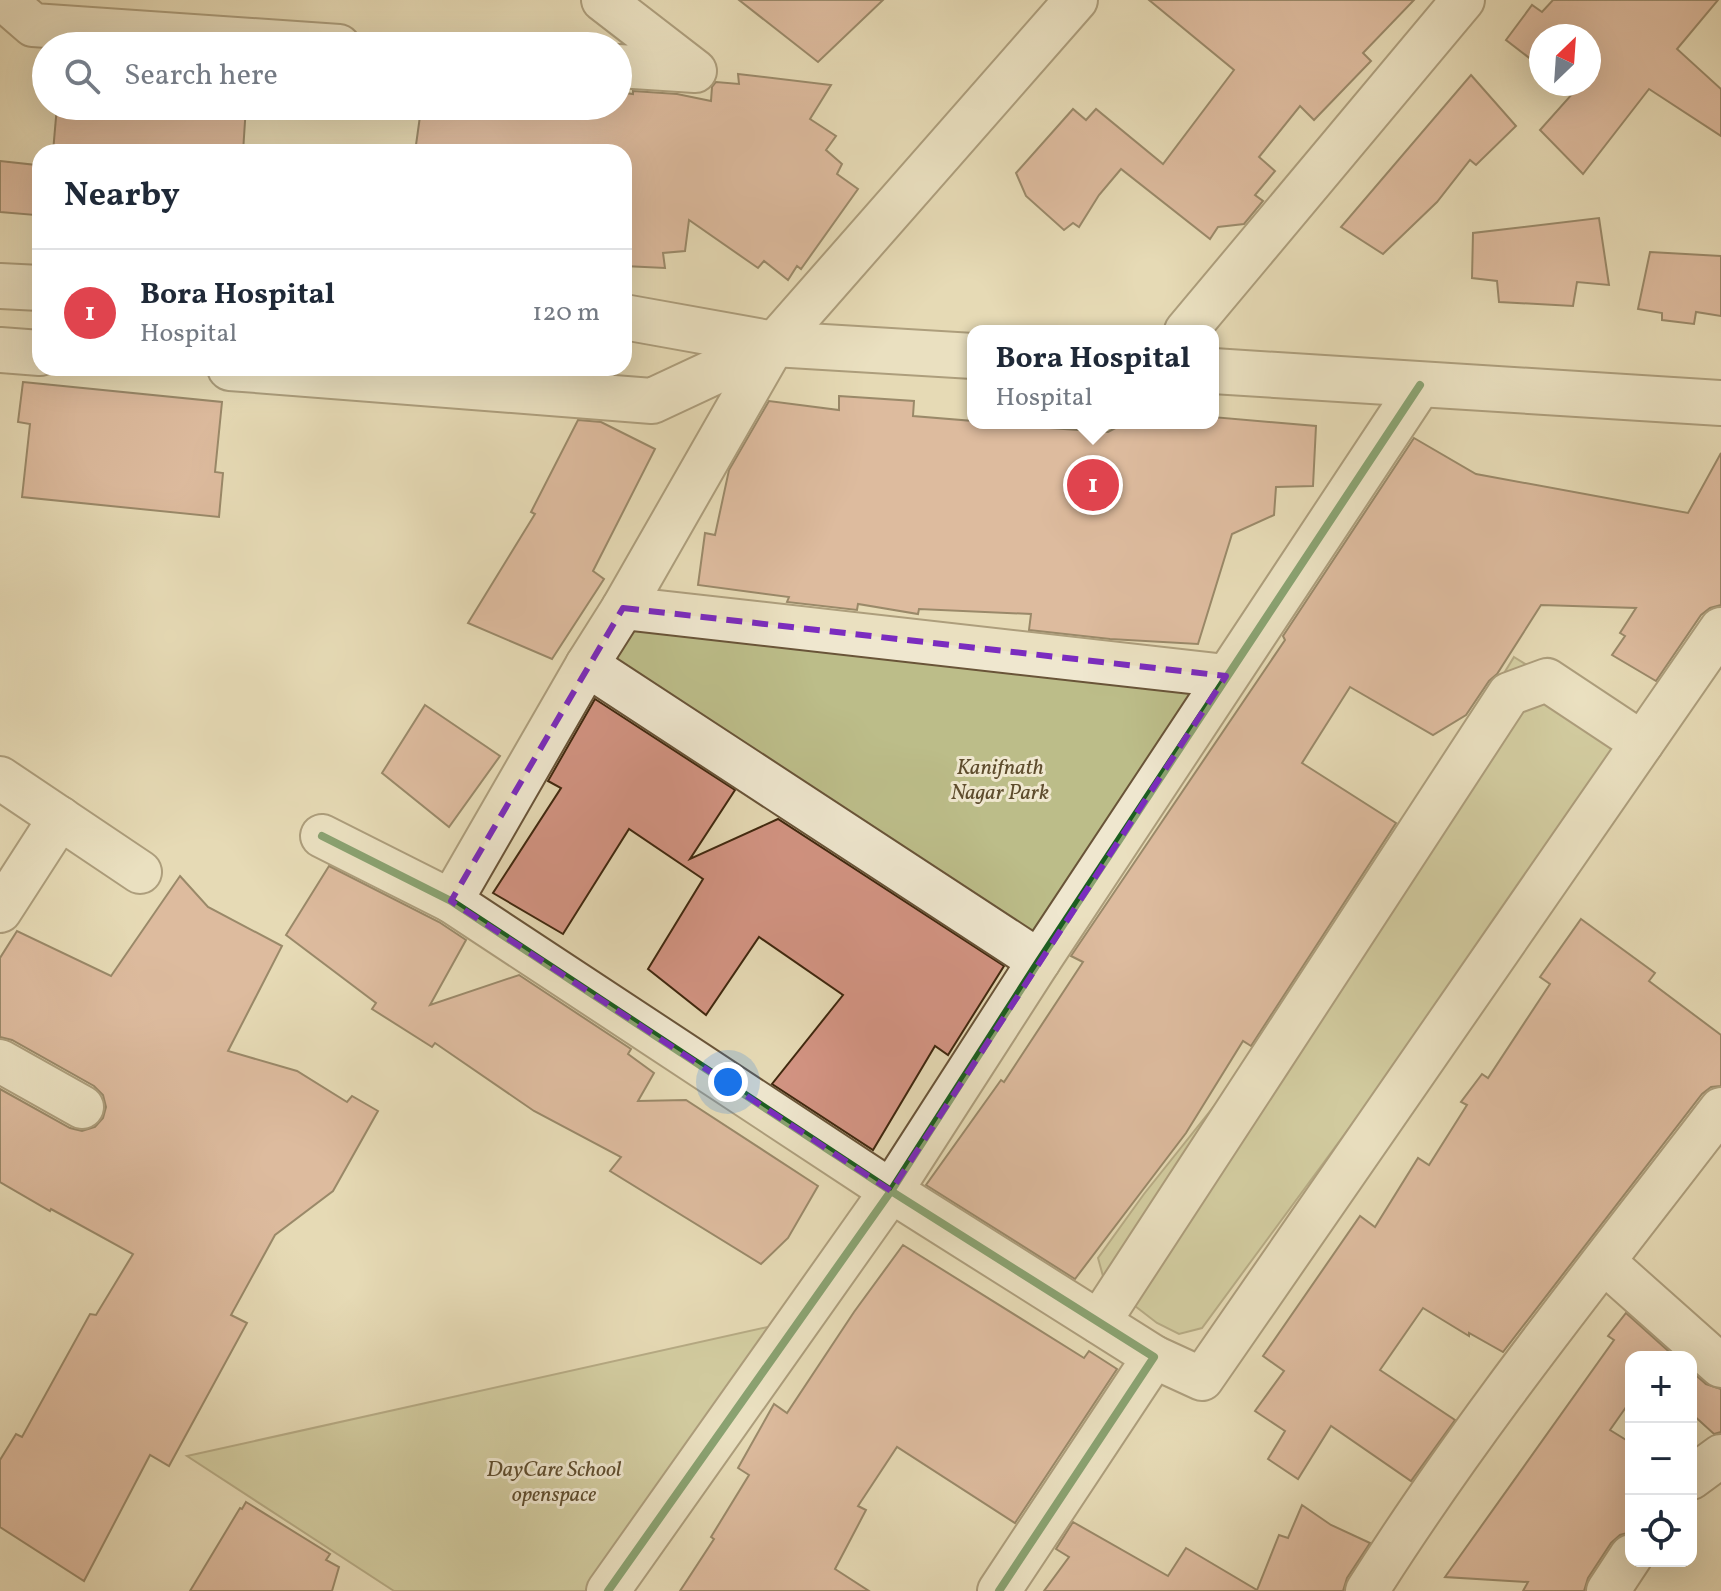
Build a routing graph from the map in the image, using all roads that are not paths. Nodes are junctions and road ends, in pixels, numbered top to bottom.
1 (4, 0) edge
2 (603, 0) edge
3 (1076, 0) edge
4 (1463, 0) edge
5 (135, 32) edge
6 (632, 67) edge
7 (0, 286) edge
8 (32, 288) edge
9 (632, 318) edge
10 (1191, 325) edge
11 (774, 344) junction
12 (0, 350) edge
13 (32, 352) edge
14 (967, 356) edge
15 (1219, 371) edge
16 (332, 376) edge
17 (1420, 385) junction
18 (1721, 403) edge
19 (623, 608) junction
20 (1721, 629) edge
21 (587, 665) junction
22 (1226, 676) junction
23 (1642, 743) junction
24 (0, 778) edge
25 (60, 818) junction
26 (322, 836) dead end
27 (140, 872) dead end
28 (451, 901) junction
29 (0, 911) edge
30 (1039, 961) junction
31 (0, 1061) edge
32 (82, 1107) dead end
33 (1721, 1109) edge
34 (891, 1191) junction
35 (1604, 1262) junction
36 (1099, 1322) junction
37 (1154, 1357) junction
38 (1721, 1366) edge
39 (1721, 1456) edge
40 (1697, 1474) edge
41 (1625, 1565) edge
42 (608, 1591) edge
43 (999, 1591) edge
44 (1367, 1591) edge
45 (1608, 1591) edge

1 - 5 street
2 - 6 street
3 - 11 street
4 - 10 street
7 - 8 street
9 - 11 street
11 - 14 street
11 - 16 street
11 - 19 street
12 - 13 street
15 - 17 street
17 - 18 street
17 - 22 street
19 - 21 street
19 - 22 street
20 - 23 street
21 - 28 street
21 - 30 street
22 - 30 street
23 - 36 street
23 - 37 street
24 - 25 street
25 - 27 street
25 - 29 street
26 - 28 street
28 - 34 street
30 - 34 street
31 - 32 street
33 - 35 street
34 - 36 street
34 - 42 street
35 - 38 street
35 - 44 street
36 - 37 street
37 - 43 street
39 - 40 street
41 - 45 street

